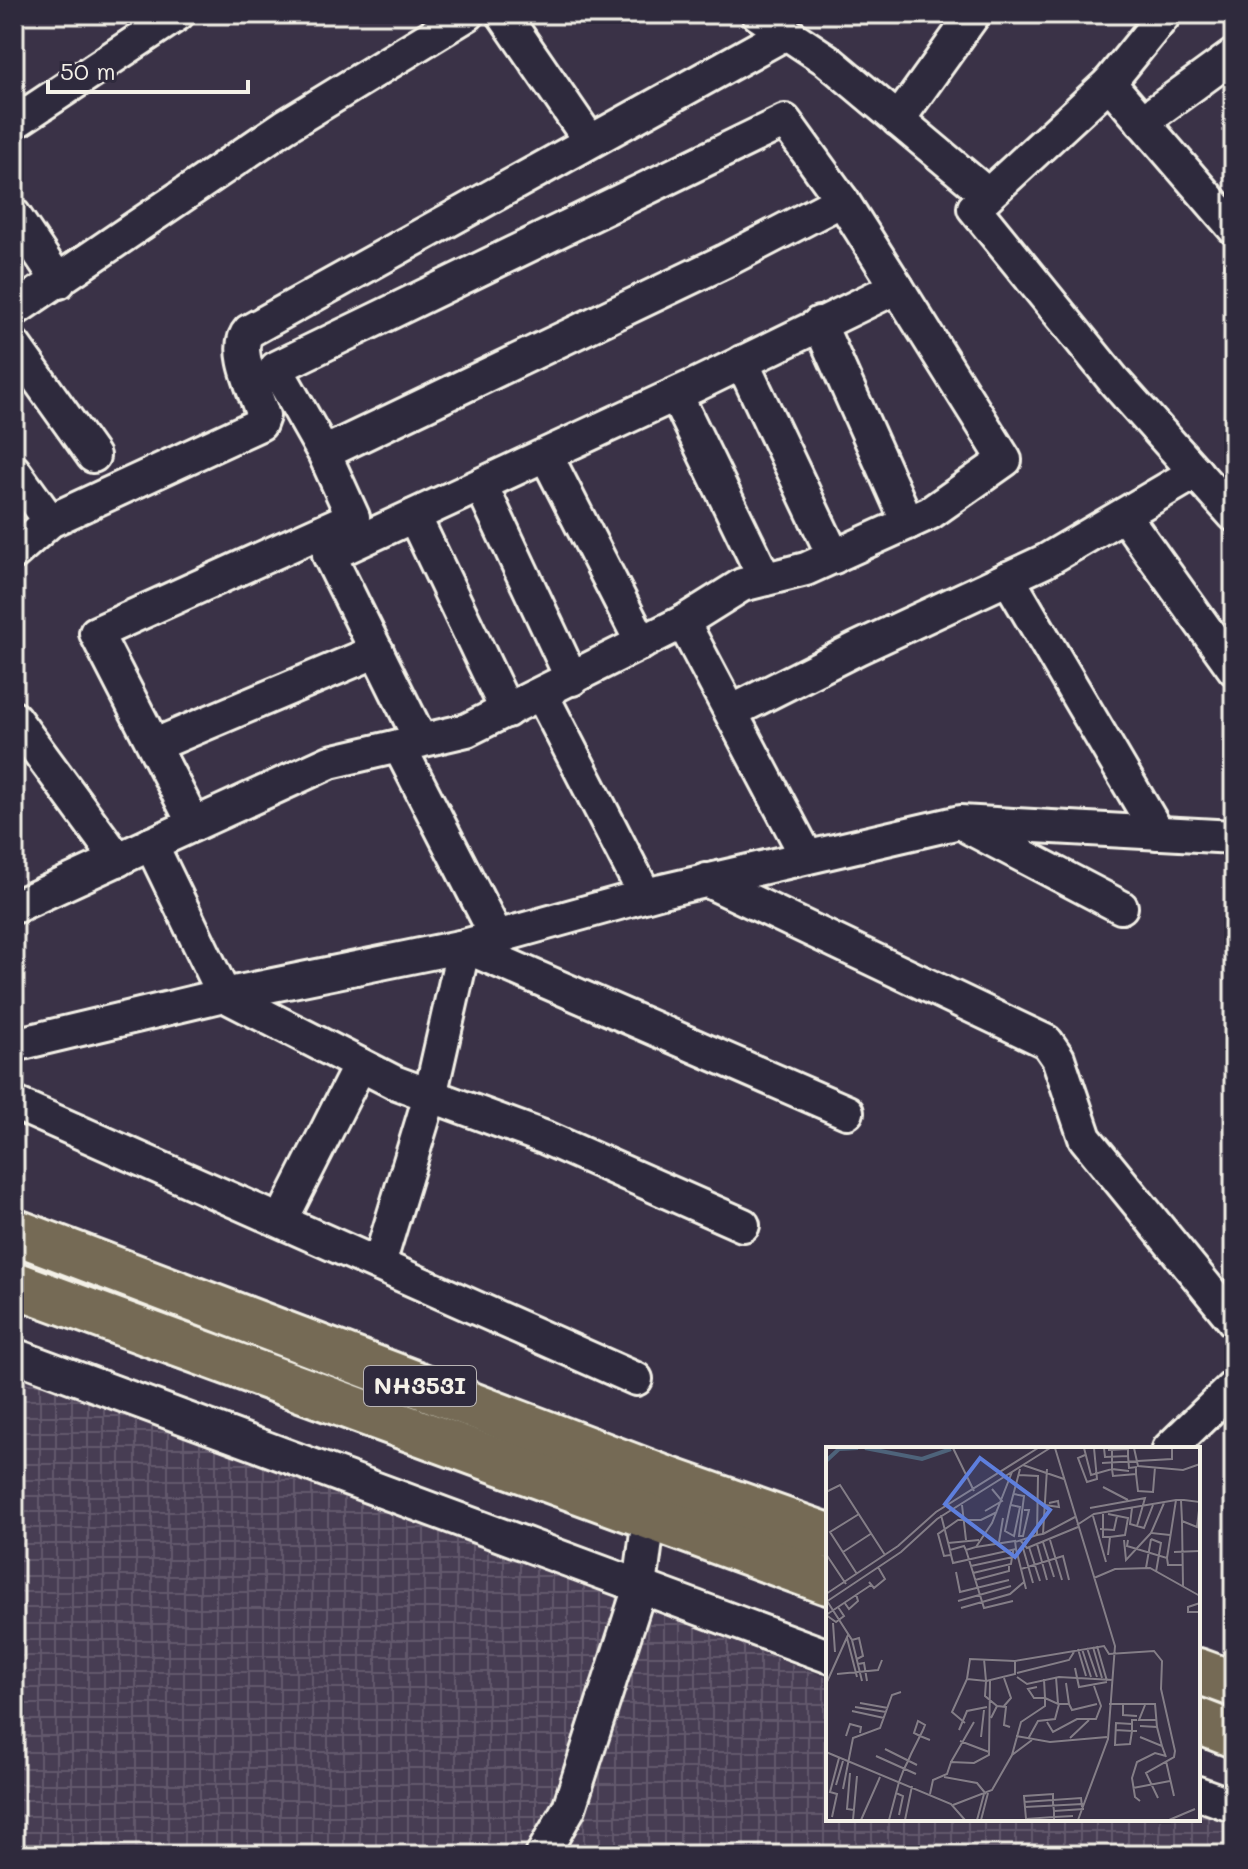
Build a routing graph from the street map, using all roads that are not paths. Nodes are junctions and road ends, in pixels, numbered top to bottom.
1 (178, 14) edge
2 (468, 14) edge
3 (503, 14) edge
4 (758, 14) edge
5 (974, 14) edge
6 (1165, 14) edge
7 (786, 33) junction
8 (1234, 55) edge
9 (1109, 83) junction
10 (898, 120) junction
11 (1142, 122) junction
12 (14, 123) edge
13 (590, 141) junction
14 (988, 195) junction
15 (842, 200) junction
16 (14, 215) edge
17 (1234, 228) edge
18 (59, 282) junction
19 (897, 287) junction
20 (14, 310) edge
21 (819, 323) junction
22 (14, 345) edge
23 (742, 362) junction
24 (676, 395) junction
25 (324, 453) junction
26 (546, 455) junction
27 (93, 456) dead end
28 (14, 471) edge
29 (1196, 472) junction
30 (481, 485) junction
31 (1124, 515) junction
32 (1234, 515) edge
33 (414, 516) junction
34 (50, 521) junction
35 (908, 523) junction
36 (14, 553) edge
37 (834, 557) junction
38 (1008, 578) junction
39 (765, 579) junction
40 (683, 622) junction
41 (642, 643) junction
42 (377, 651) junction
43 (1234, 669) edge
44 (572, 679) junction
45 (542, 695) junction
46 (507, 711) junction
47 (731, 712) junction
48 (14, 718) edge
49 (410, 743) junction
50 (155, 745) junction
51 (960, 822) junction
52 (194, 824) junction
53 (1158, 833) junction
54 (1234, 837) edge
55 (151, 844) junction
56 (807, 857) junction
57 (118, 860) junction
58 (706, 880) junction
59 (645, 895) junction
60 (14, 907) edge
61 (1121, 907) dead end
62 (497, 937) junction
63 (464, 946) junction
64 (224, 995) junction
65 (14, 1045) edge
66 (360, 1065) junction
67 (430, 1096) junction
68 (14, 1103) edge
69 (847, 1112) dead end
70 (282, 1219) junction
71 (743, 1225) dead end
72 (14, 1231) edge
73 (379, 1264) junction
74 (14, 1284) edge
75 (1234, 1321) edge
76 (14, 1355) edge
77 (636, 1379) dead end
78 (1234, 1386) edge
79 (1171, 1447) edge
80 (655, 1497) junction
81 (826, 1536) edge
82 (826, 1581) edge
83 (640, 1587) junction
84 (826, 1655) edge
85 (1200, 1672) edge
86 (1234, 1684) edge
87 (1200, 1722) edge
88 (1234, 1735) edge
89 (1200, 1794) edge
90 (1234, 1806) edge
91 (542, 1855) edge

1 - 12 street
2 - 18 street
3 - 13 street
4 - 7 street
5 - 10 street
6 - 9 street
7 - 10 street
7 - 13 street
8 - 11 street
9 - 11 street
9 - 14 street
10 - 14 street
11 - 17 street
13 - 34 street
14 - 29 street
15 - 19 street
15 - 25 street
15 - 25 street
16 - 18 street
18 - 20 street
19 - 21 street
19 - 35 street
21 - 23 street
21 - 35 street
22 - 27 street
23 - 24 street
23 - 37 street
24 - 26 street
24 - 39 street
25 - 50 street
26 - 30 street
26 - 41 street
28 - 34 street
29 - 31 street
29 - 32 street
30 - 33 street
30 - 44 street
31 - 38 street
31 - 43 street
33 - 42 street
33 - 46 street
34 - 36 street
35 - 37 street
37 - 39 street
38 - 47 street
38 - 53 street
39 - 40 street
40 - 41 street
40 - 47 street
41 - 44 street
42 - 49 street
42 - 50 street
44 - 45 street
45 - 46 street
45 - 59 street
46 - 49 street
47 - 56 street
48 - 57 street
49 - 52 street
49 - 62 street
50 - 52 street
51 - 53 street
51 - 56 street
51 - 61 street
52 - 55 street
53 - 54 street
55 - 57 street
55 - 64 street
56 - 58 street
57 - 60 street
58 - 59 street
58 - 75 street
59 - 62 street
62 - 63 street
63 - 64 street
63 - 67 street
63 - 69 street
64 - 65 street
64 - 66 street
66 - 67 street
66 - 70 street
67 - 71 street
67 - 73 street
68 - 70 street
70 - 73 street
72 - 80 highway, NH353I
73 - 77 street
74 - 80 highway, NH353I
76 - 83 street
78 - 79 street
80 - 81 highway, NH353I
80 - 82 highway, NH353I
80 - 83 street
83 - 84 street
83 - 91 street
85 - 86 highway
87 - 88 highway
89 - 90 street

